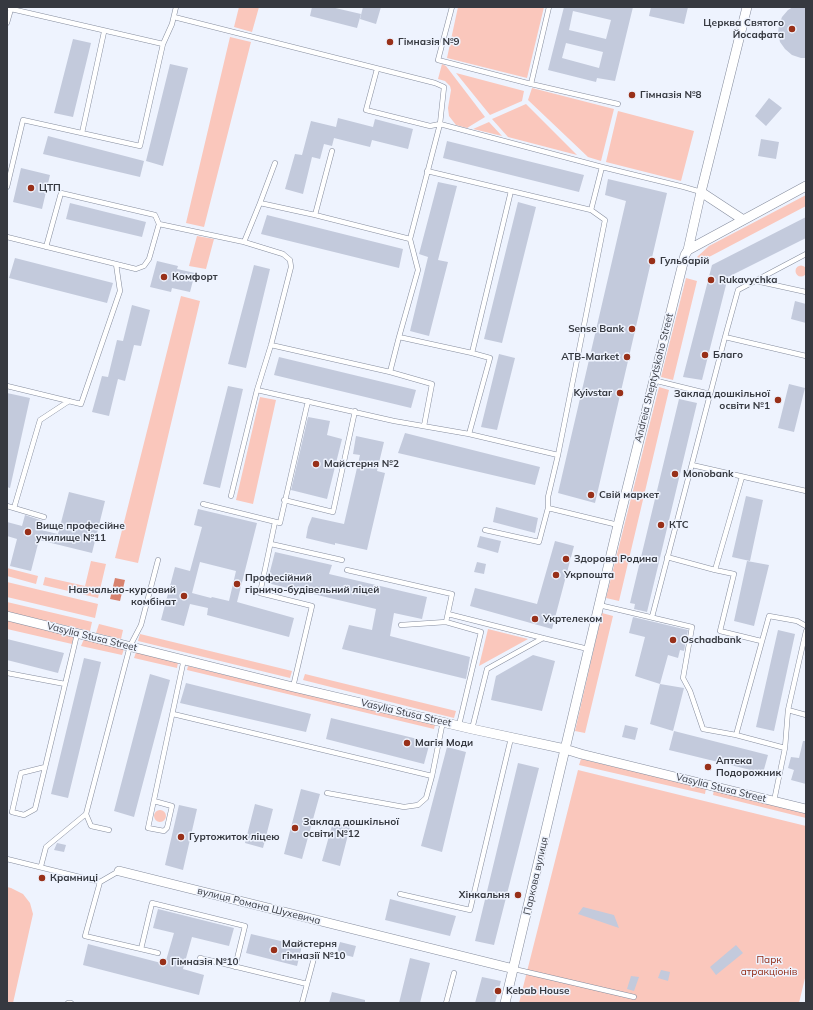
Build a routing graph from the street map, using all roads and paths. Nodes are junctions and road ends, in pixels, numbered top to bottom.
1 (176, 7) edge
2 (452, 7) edge
3 (549, 7) edge
4 (747, 7) edge
5 (9, 9) edge
6 (174, 17) junction
7 (7, 23) edge
8 (104, 32) junction
9 (163, 44) junction
10 (377, 69) junction
11 (531, 84) junction
12 (618, 104) dead end
13 (440, 124) junction
14 (82, 133) junction
15 (332, 151) dead end
16 (275, 163) dead end
17 (7, 164) edge
18 (12, 165) junction
19 (602, 167) junction
20 (427, 171) junction
21 (806, 186) edge
22 (7, 188) edge
23 (511, 191) junction
24 (701, 192) junction
25 (260, 202) junction
26 (591, 210) junction
27 (315, 214) junction
28 (742, 219) junction
29 (159, 224) junction
30 (7, 237) edge
31 (410, 239) junction
32 (244, 242) junction
33 (46, 247) junction
34 (688, 250) junction
35 (806, 254) edge
36 (116, 264) junction
37 (756, 281) junction
38 (806, 292) edge
39 (399, 337) junction
40 (725, 337) junction
41 (271, 345) junction
42 (472, 353) junction
43 (806, 356) edge
44 (390, 372) junction
45 (653, 380) junction
46 (7, 386) edge
47 (257, 390) junction
48 (710, 394) junction
49 (70, 401) junction
50 (308, 402) junction
51 (355, 411) junction
52 (424, 426) junction
53 (469, 434) junction
54 (558, 454) junction
55 (692, 465) junction
56 (742, 477) junction
57 (806, 491) edge
58 (230, 496) dead end
59 (284, 500) junction
60 (203, 504) dead end
61 (7, 506) edge
62 (14, 508) junction
63 (548, 508) junction
64 (44, 517) dead end
65 (275, 522) junction
66 (618, 524) junction
67 (485, 530) dead end
68 (271, 544) junction
69 (667, 557) junction
70 (158, 560) dead end
71 (342, 560) dead end
72 (347, 570) dead end
73 (715, 570) junction
74 (599, 605) junction
75 (448, 614) junction
76 (7, 616) edge
77 (652, 617) junction
78 (446, 622) junction
79 (401, 625) dead end
80 (806, 626) edge
81 (806, 631) edge
82 (77, 634) junction
83 (542, 638) junction
84 (761, 641) junction
85 (130, 646) junction
86 (588, 649) junction
87 (184, 660) junction
88 (7, 673) edge
89 (65, 684) junction
90 (294, 687) junction
91 (788, 710) junction
92 (172, 714) junction
93 (806, 715) edge
94 (443, 722) junction
95 (459, 726) junction
96 (472, 729) junction
97 (736, 735) junction
98 (511, 738) junction
99 (785, 748) junction
100 (565, 749) junction
101 (45, 767) junction
102 (432, 776) junction
103 (327, 793) dead end
104 (774, 801) junction
105 (154, 802) junction
106 (806, 809) edge
107 (86, 814) junction
108 (109, 830) dead end
109 (7, 859) edge
110 (41, 866) junction
111 (119, 871) joint
112 (100, 882) junction
113 (400, 894) dead end
114 (140, 949) junction
115 (158, 953) dead end
116 (200, 958) dead end
117 (314, 958) dead end
118 (235, 967) junction
119 (514, 969) junction
120 (454, 973) dead end
121 (307, 984) junction
122 (634, 997) dead end
123 (68, 1003) edge
124 (71, 1003) edge
125 (302, 1003) edge
126 (446, 1003) edge
127 (505, 1003) edge

1 - 6 lane
2 - 11 lane
3 - 11 lane
4 - 24 street, Andreia Sheptytskoho Street
5 - 7 lane
5 - 8 lane
6 - 9 lane
6 - 10 lane
8 - 9 lane
8 - 14 lane
9 - 14 lane
10 - 13 lane
10 - 13 lane
11 - 12 lane
13 - 19 lane
13 - 20 lane
14 - 18 lane
15 - 27 lane
16 - 25 lane
17 - 18 lane
18 - 22 lane
19 - 24 lane
19 - 26 lane
20 - 23 lane
20 - 31 lane
21 - 28 street
23 - 26 lane
23 - 42 lane
24 - 28 street
24 - 34 street, Andreia Sheptytskoho Street
25 - 27 lane
25 - 32 lane
26 - 54 lane
27 - 31 lane
28 - 34 street
29 - 32 lane
29 - 33 lane
29 - 36 lane
30 - 33 lane
31 - 39 lane
32 - 41 lane
33 - 36 lane
34 - 45 street, Andreia Sheptytskoho Street
35 - 37 lane
36 - 49 lane
37 - 38 lane
37 - 40 lane
39 - 42 lane
39 - 44 lane
40 - 43 lane
40 - 48 lane
41 - 44 lane
41 - 47 lane
42 - 53 lane
44 - 52 lane
45 - 48 lane
45 - 66 street, Andreia Sheptytskoho Street
46 - 49 lane
47 - 50 lane
47 - 58 lane
48 - 55 lane
49 - 62 lane
50 - 51 lane
50 - 59 lane
51 - 52 lane
51 - 59 lane
52 - 53 lane
53 - 54 lane
54 - 63 lane
55 - 56 lane
55 - 69 lane
56 - 57 lane
56 - 73 lane
59 - 65 lane
60 - 65 lane
61 - 62 lane
62 - 64 lane
63 - 66 lane
63 - 67 lane
65 - 68 lane
66 - 74 street, Andreia Sheptytskoho Street
68 - 71 lane
68 - 90 lane
69 - 73 lane
69 - 77 lane
70 - 85 lane
72 - 75 lane
73 - 84 lane
74 - 77 lane
74 - 86 street, Andreia Sheptytskoho Street
75 - 78 lane
75 - 83 lane
76 - 82 street, Vasylia Stusa Street
77 - 97 lane
78 - 79 lane
78 - 95 lane
80 - 84 lane
81 - 91 lane
82 - 85 street, Vasylia Stusa Street
82 - 89 lane
83 - 86 lane
83 - 96 lane
84 - 97 lane
85 - 87 street, Vasylia Stusa Street
85 - 107 lane
86 - 100 street, Andreia Sheptytskoho Street
87 - 90 street, Vasylia Stusa Street
87 - 92 lane
88 - 89 lane
89 - 101 lane
90 - 94 street, Vasylia Stusa Street
91 - 93 lane
91 - 99 lane
92 - 102 lane
92 - 105 lane
94 - 95 street, Vasylia Stusa Street
94 - 102 lane
95 - 96 street, Vasylia Stusa Street
96 - 98 street, Vasylia Stusa Street
97 - 99 lane
98 - 100 street, Vasylia Stusa Street
98 - 113 lane
99 - 104 lane
100 - 104 street, Vasylia Stusa Street
100 - 119 street, Паркова вулиця
101 - 101 lane
102 - 103 lane
104 - 106 street, Vasylia Stusa Street
105 - 105 lane
107 - 108 lane
107 - 110 lane
109 - 110 lane
110 - 112 lane
111 - 112 lane, вулиця Романа Шухевича
111 - 119 street, вулиця Романа Шухевича
112 - 114 lane
114 - 115 lane
114 - 118 lane
116 - 118 lane
117 - 121 lane
118 - 121 lane
119 - 122 lane
119 - 127 street, Паркова вулиця
120 - 126 lane
121 - 125 lane
123 - 124 lane

